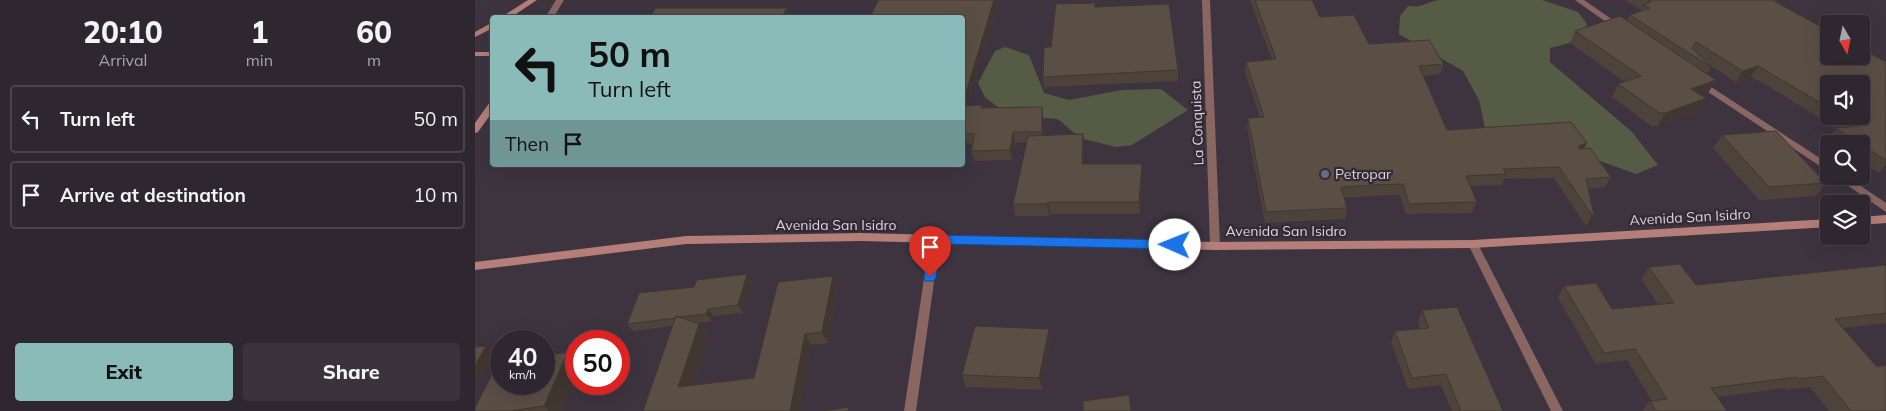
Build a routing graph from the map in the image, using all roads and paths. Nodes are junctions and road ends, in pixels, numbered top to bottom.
1 (533, 0) edge
2 (559, 0) edge
3 (1206, 0) edge
4 (1579, 0) edge
5 (509, 15) edge
6 (551, 15) edge
7 (490, 26) edge
8 (1627, 33) edge
9 (475, 35) edge
10 (475, 54) edge
11 (490, 54) edge
12 (1691, 76) edge
13 (490, 108) edge
14 (475, 130) edge
15 (1820, 163) edge
16 (1852, 185) edge
17 (1886, 208) edge
18 (1886, 219) edge
19 (1870, 220) edge
20 (1820, 224) edge
21 (935, 239) junction
22 (1473, 244) junction
23 (1215, 246) junction
24 (475, 266) edge
25 (910, 411) edge
26 (1557, 411) edge

1 - 5 main road
2 - 6 street
3 - 23 street, La Conquista
4 - 8 street
7 - 9 main road
10 - 11 main road
12 - 15 street
13 - 14 main road
16 - 17 street
18 - 19 main road
20 - 22 main road, Avenida San Isidro
21 - 23 main road, Avenida San Isidro
21 - 24 main road, Avenida San Isidro
21 - 25 street
22 - 23 main road, Avenida San Isidro
22 - 26 street

